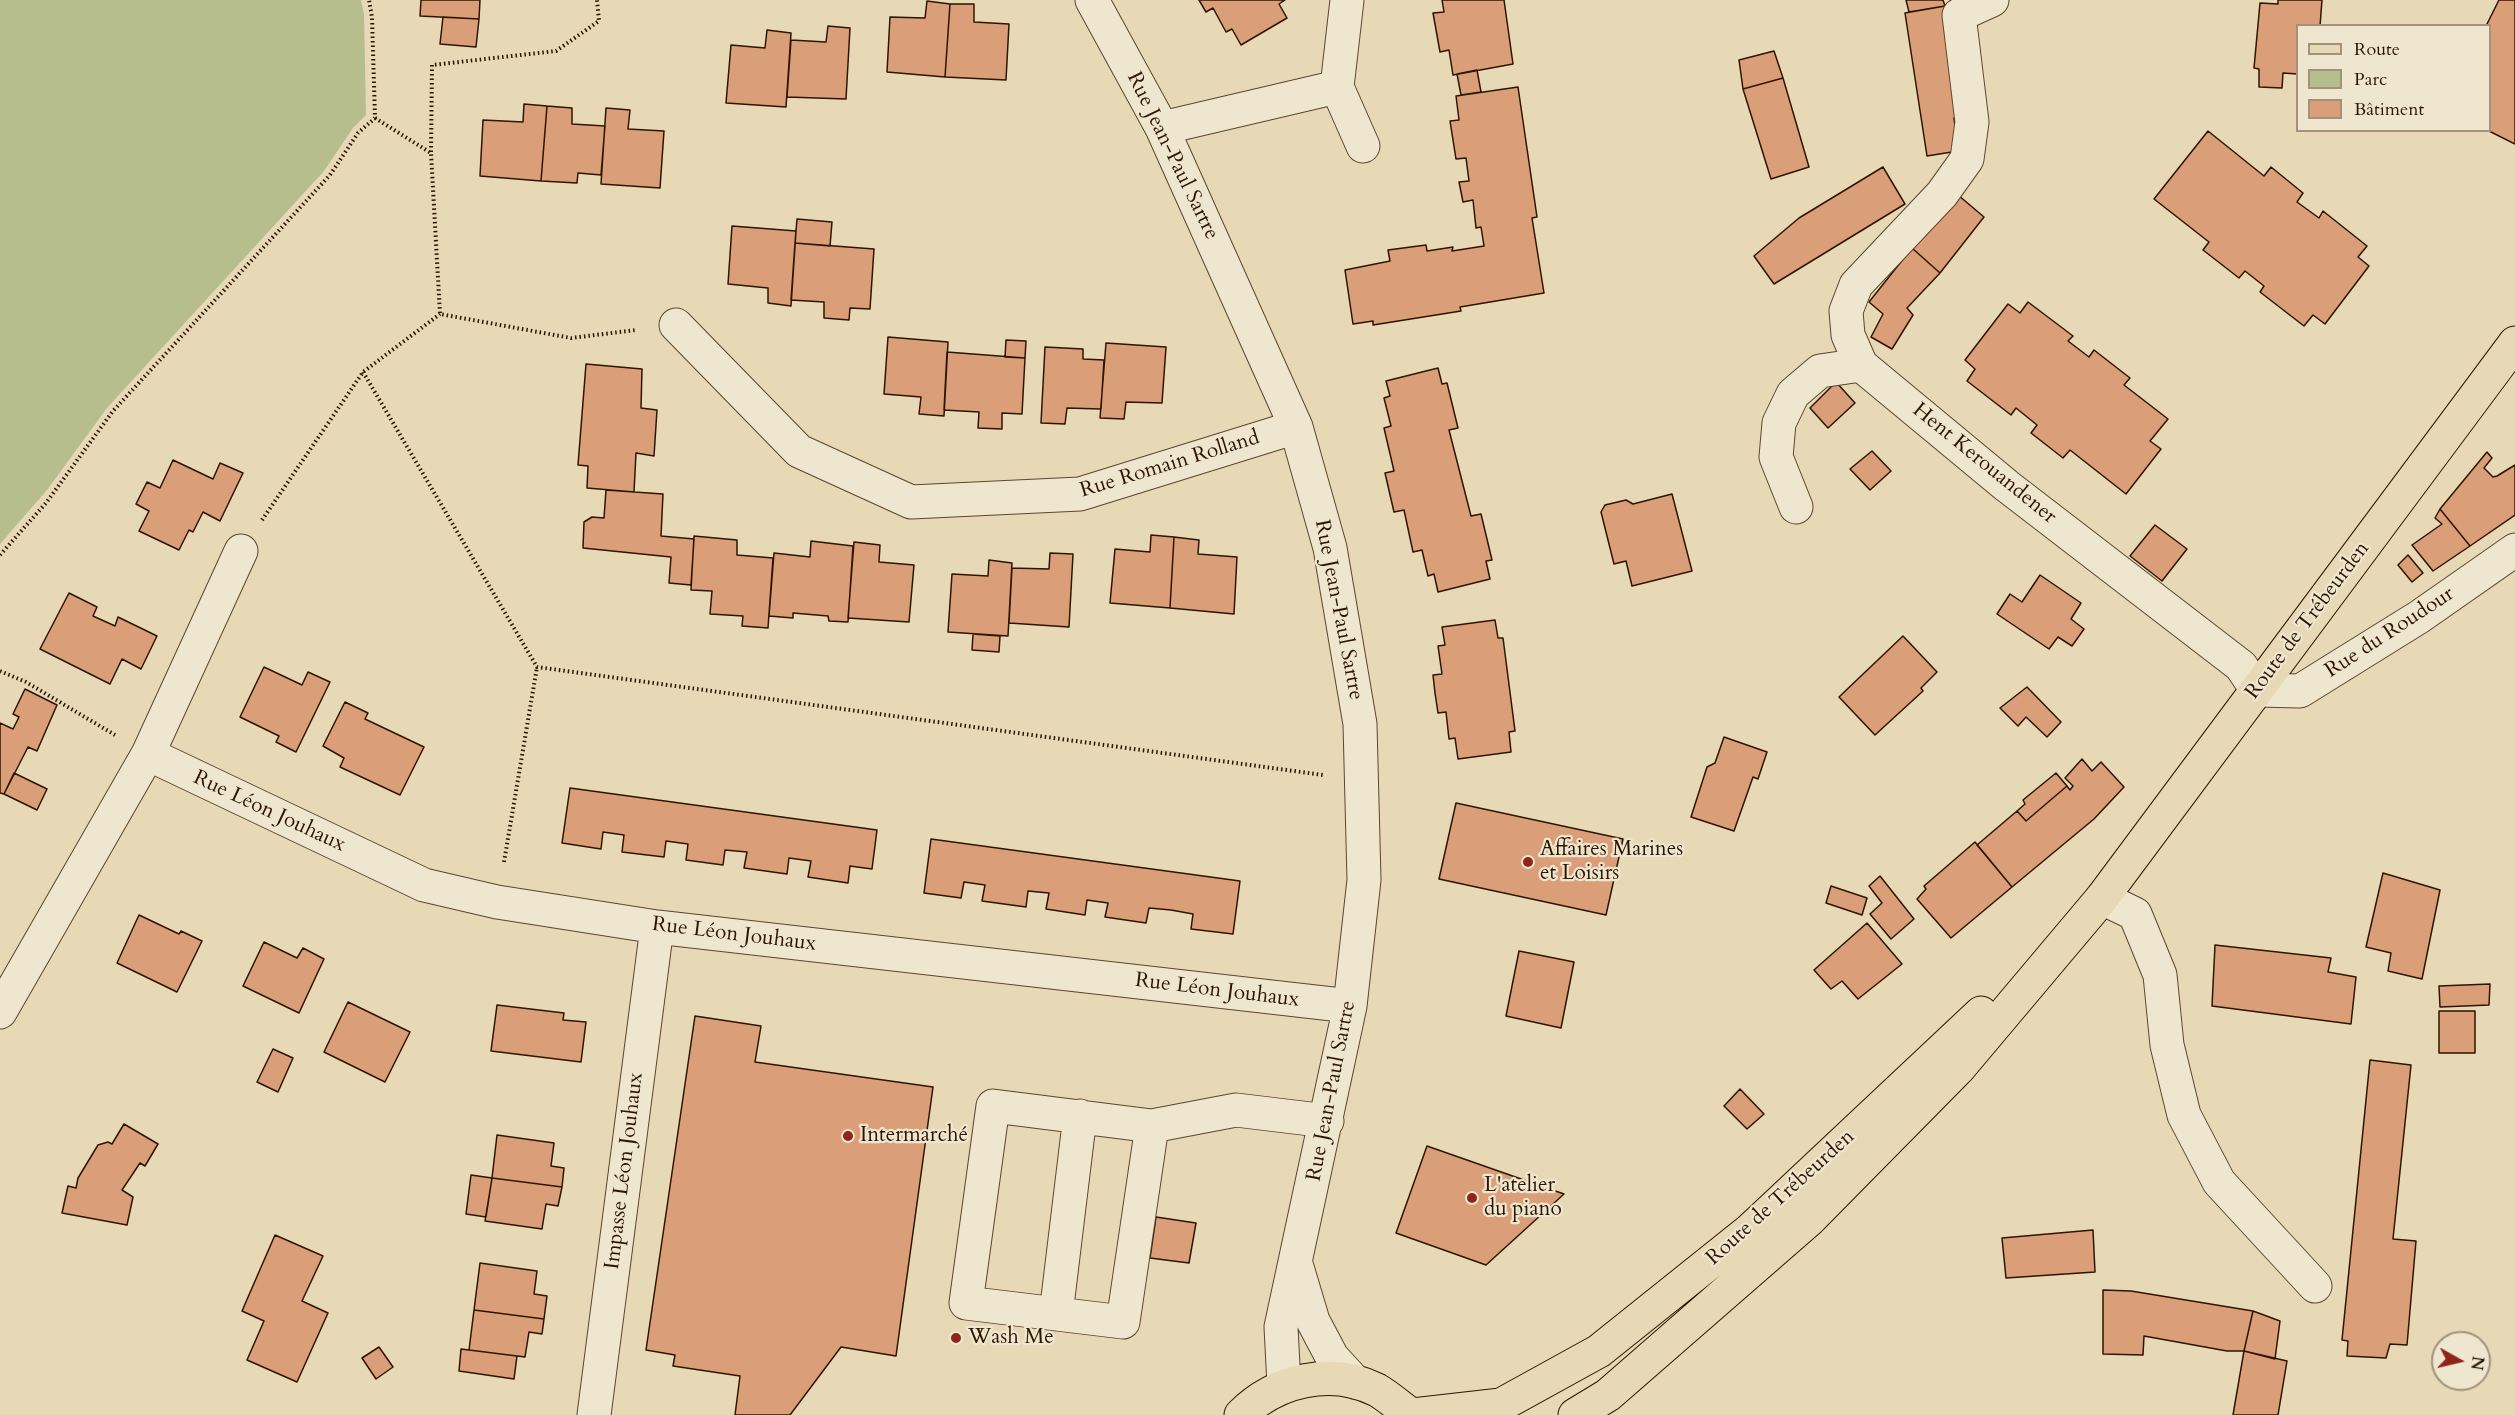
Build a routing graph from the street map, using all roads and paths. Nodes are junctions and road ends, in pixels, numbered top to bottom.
1 (369, 0) edge
2 (597, 0) edge
3 (1092, 0) edge
4 (1347, 0) edge
5 (1992, 0) edge
6 (1336, 87) junction
7 (375, 118) junction
8 (1162, 128) junction
9 (1363, 146) dead end
10 (432, 153) junction
11 (440, 314) junction
12 (675, 325) joint
13 (2515, 343) edge
14 (1861, 365) junction
15 (363, 372) junction
16 (1296, 427) junction
17 (1797, 507) dead end
18 (2515, 550) edge
19 (241, 551) joint
20 (0, 555) edge
21 (537, 667) junction
22 (0, 671) edge
23 (2257, 690) junction
24 (148, 754) junction
25 (1362, 780) junction
26 (2102, 898) junction
27 (497, 902) junction
28 (657, 927) junction
29 (1350, 1006) junction
30 (0, 1012) edge
31 (1080, 1116) junction
32 (1327, 1121) junction
33 (1152, 1126) junction
34 (1296, 1263) junction
35 (2315, 1286) dead end
36 (1056, 1314) junction
37 (1355, 1382) junction
38 (1284, 1385) junction
39 (594, 1415) edge
40 (1241, 1415) edge
41 (1412, 1415) edge
42 (1575, 1415) edge

1 - 7 path
2 - 10 path
3 - 8 street, Rue Jean-Paul Sartre
4 - 6 street
5 - 14 street
6 - 8 street
6 - 9 street
7 - 10 path
7 - 20 path
8 - 16 street, Rue Jean-Paul Sartre
10 - 11 path
11 - 12 path
11 - 15 path
12 - 16 street, Rue Romain Rolland
13 - 23 main road, Route de Trébeurden
14 - 17 street
14 - 23 street, Hent Kerouandener
15 - 19 path
15 - 21 path
16 - 25 street, Rue Jean-Paul Sartre
18 - 23 street, Rue du Roudour
19 - 24 street
21 - 25 path
21 - 27 path
22 - 24 path
23 - 26 main road, Route de Trébeurden
24 - 27 street, Rue Léon Jouhaux
24 - 30 street
25 - 29 street, Rue Jean-Paul Sartre
26 - 35 street
26 - 41 main road, Route de Trébeurden
26 - 42 main road, Route de Trébeurden
27 - 28 street, Rue Léon Jouhaux
28 - 29 street, Rue Léon Jouhaux
28 - 39 street, Impasse Léon Jouhaux
29 - 32 street, Rue Jean-Paul Sartre
31 - 33 street
31 - 36 street
31 - 36 street
32 - 33 street
32 - 34 street, Rue Jean-Paul Sartre
33 - 36 street
34 - 37 street, Rue Jean-Paul Sartre
34 - 38 street, Rue Jean-Paul Sartre
37 - 38 main road
37 - 41 main road
38 - 40 main road

